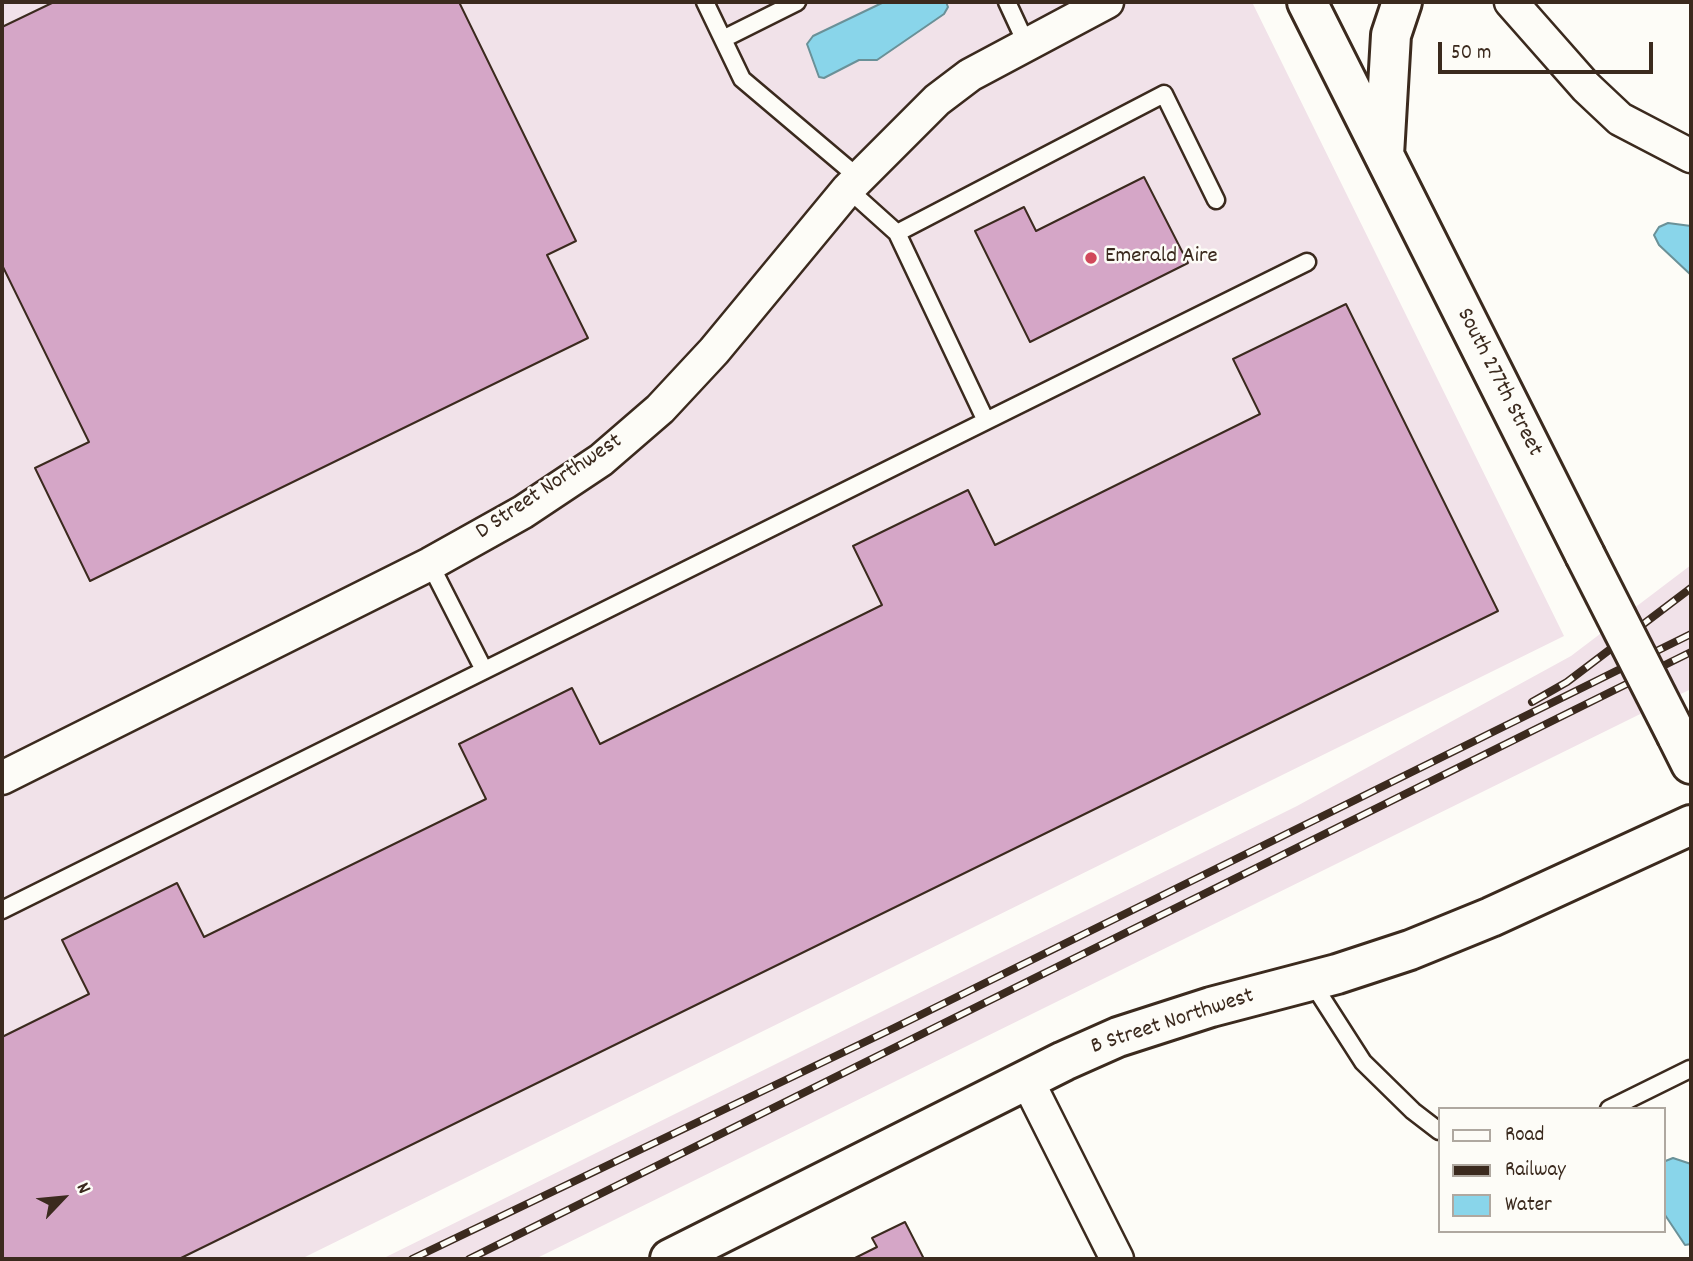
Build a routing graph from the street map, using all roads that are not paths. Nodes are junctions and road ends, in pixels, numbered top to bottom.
1 (705, 2) edge
2 (797, 2) edge
3 (1007, 2) edge
4 (1107, 2) edge
5 (1307, 2) edge
6 (1402, 2) edge
7 (1511, 2) edge
8 (1534, 2) edge
9 (723, 39) junction
10 (1026, 43) junction
11 (1568, 66) junction
12 (1691, 156) edge
13 (1384, 157) junction
14 (854, 183) junction
15 (1216, 200) dead end
16 (897, 233) junction
17 (1307, 262) dead end
18 (986, 421) junction
19 (430, 564) junction
20 (484, 670) junction
21 (1684, 750) edge
22 (2, 778) edge
23 (1691, 825) edge
24 (2, 909) edge
25 (1311, 981) junction
26 (1690, 1069) edge
27 (1028, 1082) junction
28 (1613, 1107) edge
29 (1438, 1130) edge
30 (670, 1259) edge
31 (1117, 1259) edge

1 - 9 lane
2 - 9 lane
3 - 10 lane
4 - 10 street, D Street Northwest
5 - 13 street, South 277th Street
6 - 13 street
7 - 11 street
8 - 11 street
9 - 14 lane
10 - 14 street, D Street Northwest
11 - 12 street
13 - 21 street, South 277th Street, bridge
14 - 16 lane
14 - 19 street, D Street Northwest
15 - 16 lane
16 - 18 lane
17 - 18 lane
18 - 20 lane
19 - 20 lane
19 - 22 street, D Street Northwest
20 - 24 lane
23 - 25 street, B Street Northwest
25 - 27 street, B Street Northwest
25 - 29 lane
26 - 28 lane
27 - 30 street, B Street Northwest
27 - 31 street

